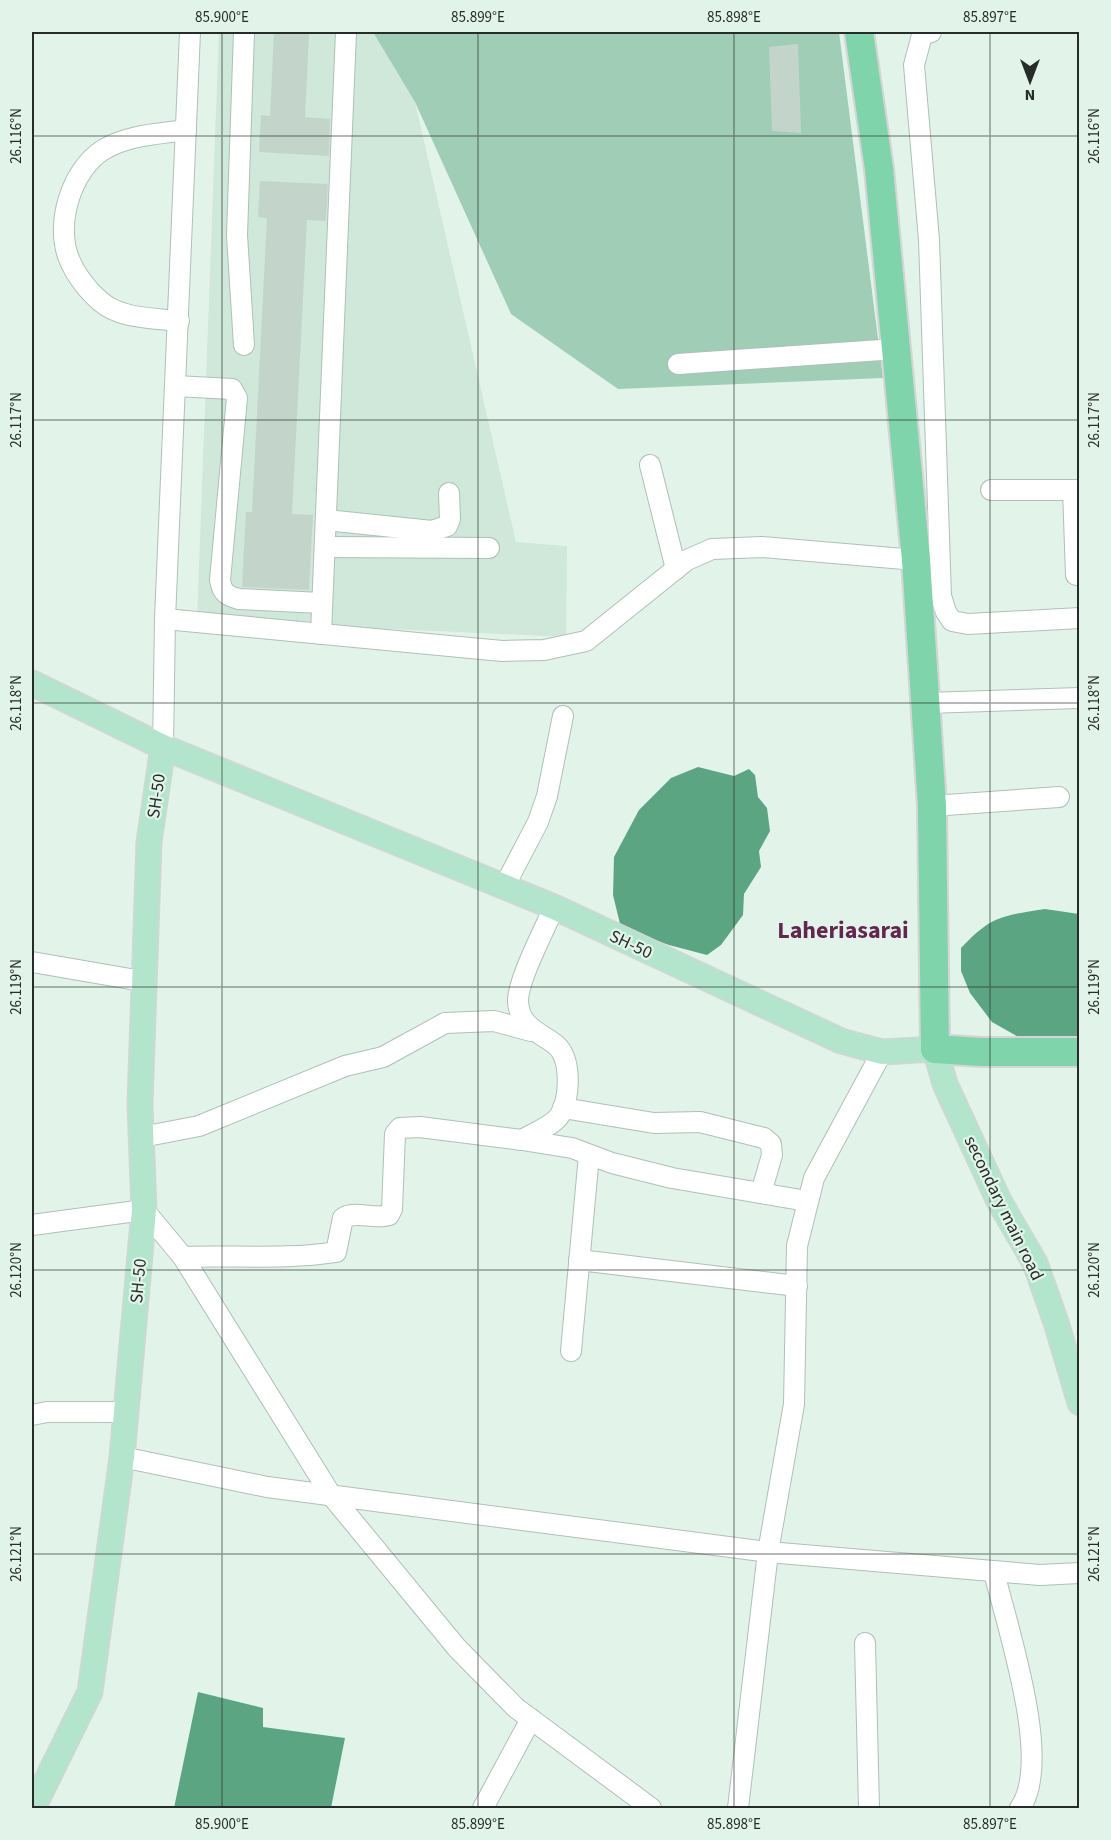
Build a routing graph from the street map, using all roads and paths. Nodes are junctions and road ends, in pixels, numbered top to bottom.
1 (190, 32) edge
2 (243, 32) edge
3 (346, 32) edge
4 (859, 32) edge
5 (930, 32) edge
6 (186, 130) junction
7 (179, 321) junction
8 (244, 345) dead end
9 (896, 350) junction
10 (678, 364) dead end
11 (176, 386) junction
12 (650, 465) dead end
13 (991, 490) dead end
14 (1077, 490) edge
15 (449, 494) dead end
16 (326, 520) junction
17 (325, 547) junction
18 (489, 548) dead end
19 (916, 560) junction
20 (676, 569) junction
21 (1076, 574) dead end
22 (322, 603) junction
23 (1080, 618) edge
24 (165, 619) junction
25 (321, 634) junction
26 (32, 683) edge
27 (1080, 698) edge
28 (927, 703) junction
29 (563, 716) dead end
30 (163, 747) junction
31 (1059, 796) dead end
32 (932, 806) junction
33 (504, 887) junction
34 (554, 907) junction
35 (32, 962) edge
36 (142, 981) junction
37 (531, 1031) junction
38 (934, 1049) junction
39 (882, 1052) junction
40 (1080, 1052) edge
41 (563, 1108) junction
42 (142, 1137) junction
43 (522, 1140) junction
44 (589, 1155) junction
45 (761, 1193) junction
46 (807, 1201) junction
47 (144, 1210) junction
48 (32, 1225) edge
49 (183, 1257) junction
50 (579, 1260) junction
51 (797, 1286) junction
52 (571, 1351) dead end
53 (1080, 1403) edge
54 (126, 1412) junction
55 (32, 1415) edge
56 (122, 1457) junction
57 (331, 1495) junction
58 (768, 1552) junction
59 (994, 1572) junction
60 (1080, 1573) edge
61 (865, 1643) dead end
62 (531, 1719) junction
63 (33, 1807) edge
64 (483, 1809) edge
65 (651, 1809) edge
66 (738, 1809) edge
67 (869, 1809) edge
68 (1020, 1809) edge

1 - 6 street
2 - 8 street
3 - 16 street
4 - 9 highway
5 - 23 street
6 - 7 street
6 - 7 street
7 - 11 street
9 - 10 street
9 - 19 highway
11 - 22 street
11 - 24 street
12 - 20 street
13 - 14 street
14 - 21 street
15 - 16 street
16 - 17 street
17 - 18 street
17 - 22 street
19 - 20 street
19 - 28 highway
20 - 25 street
22 - 25 street
24 - 25 street
24 - 30 street
26 - 30 main road
27 - 28 street
28 - 32 highway
29 - 33 street
30 - 33 main road, SH-50
30 - 36 main road, SH-50
31 - 32 street
32 - 38 highway
33 - 34 main road, SH-50
34 - 37 street
34 - 39 main road, SH-50
35 - 36 street
36 - 42 main road, SH-50
37 - 41 street
37 - 42 street
38 - 39 main road, SH-50
38 - 40 highway, SH-50
38 - 53 main road, secondary main road
39 - 46 street
41 - 43 street
41 - 45 street
42 - 47 main road, SH-50
43 - 44 street
43 - 49 street
44 - 45 street
44 - 50 street
45 - 46 street
46 - 51 street
47 - 48 street
47 - 49 street
47 - 54 main road, SH-50
49 - 57 street
50 - 51 street
50 - 52 street
51 - 58 street
54 - 55 street
54 - 56 main road, SH-50
56 - 57 street
56 - 63 main road, SH-50
57 - 58 street
57 - 62 street
58 - 59 street
58 - 66 street
59 - 60 street
59 - 68 street
61 - 67 street
62 - 64 street
62 - 65 street

